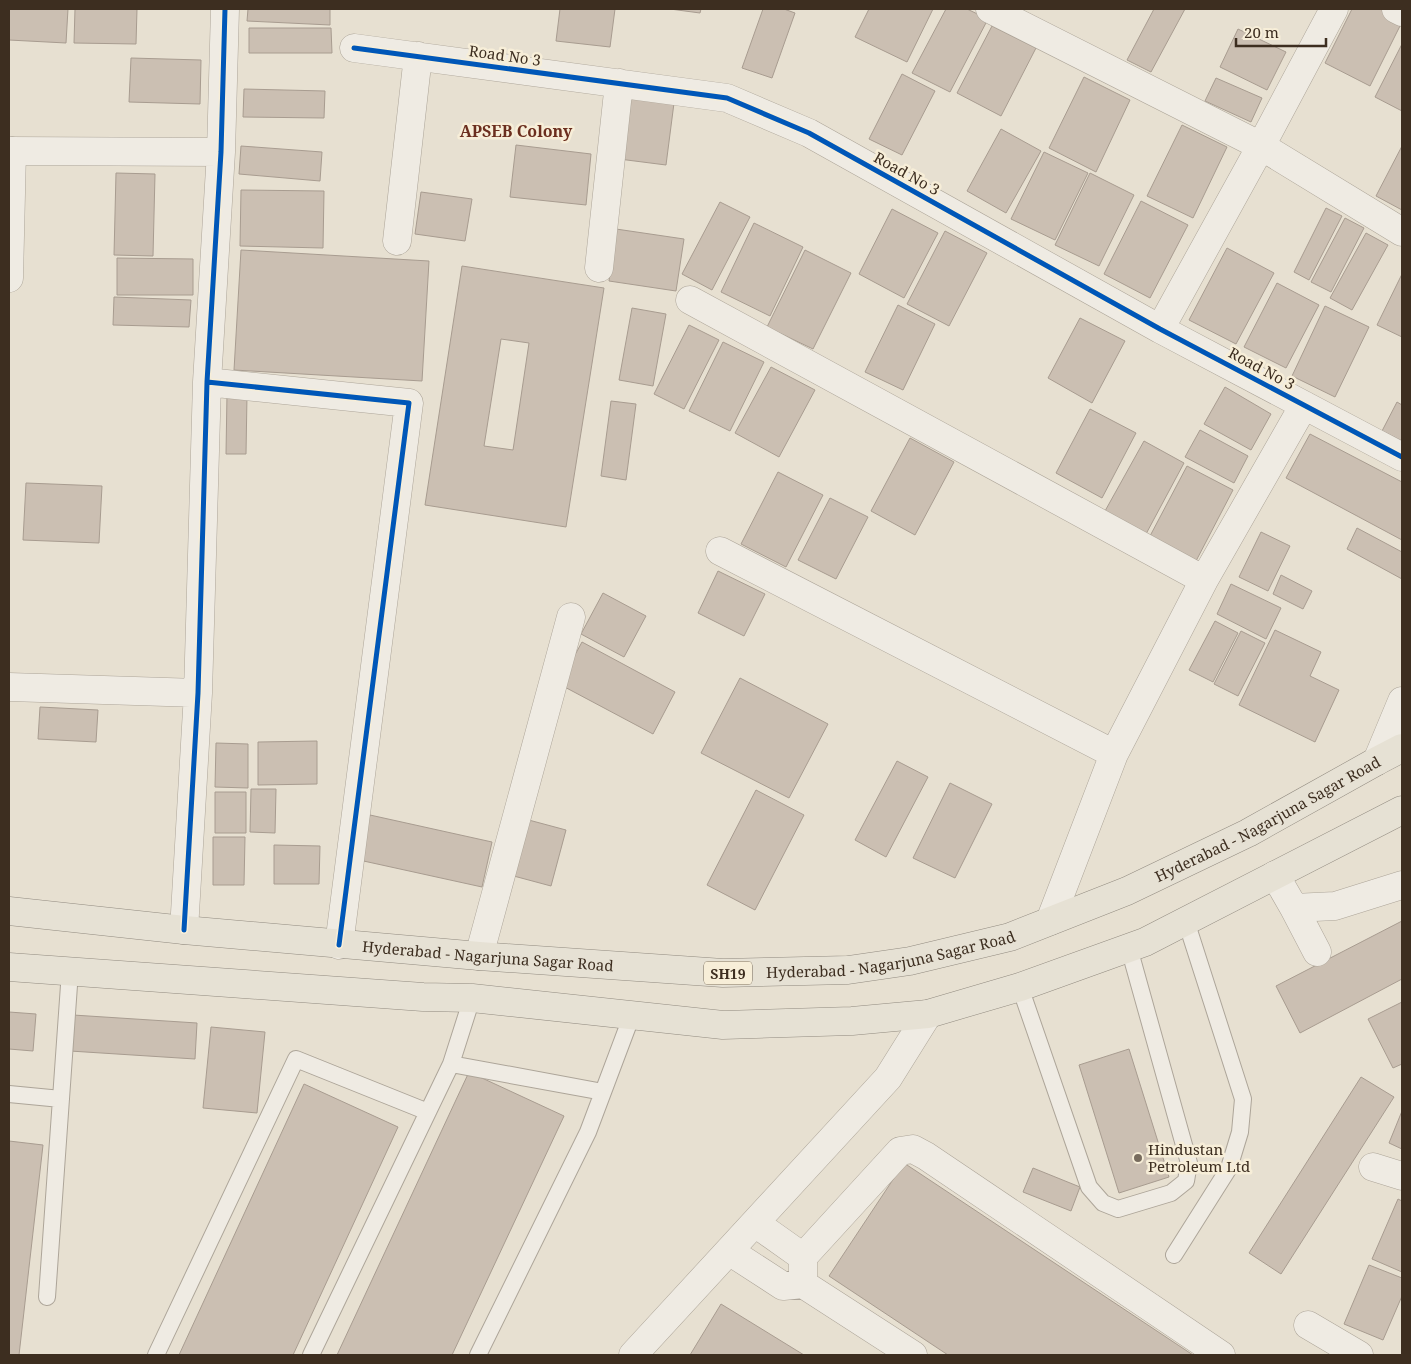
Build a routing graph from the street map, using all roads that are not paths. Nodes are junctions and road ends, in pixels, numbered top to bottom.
1 (225, 9) edge
2 (990, 9) edge
3 (1334, 9) edge
4 (1396, 9) edge
5 (1402, 12) edge
6 (354, 48) dead end
7 (418, 56) junction
8 (619, 83) junction
9 (1261, 146) junction
10 (11, 151) edge
11 (221, 152) junction
12 (1402, 232) edge
13 (397, 241) dead end
14 (599, 268) dead end
15 (9, 278) edge
16 (690, 300) dead end
17 (1160, 329) junction
18 (207, 382) junction
19 (1304, 405) junction
20 (1402, 457) edge
21 (720, 552) dead end
22 (1204, 580) junction
23 (571, 617) dead end
24 (9, 687) edge
25 (198, 693) junction
26 (1402, 701) edge
27 (1402, 748) edge
28 (1114, 754) junction
29 (1377, 761) junction
30 (1402, 810) edge
31 (1275, 875) junction
32 (1402, 885) edge
33 (1294, 908) junction
34 (9, 911) edge
35 (1050, 921) junction
36 (1186, 921) junction
37 (184, 930) junction
38 (339, 944) junction
39 (1128, 948) junction
40 (1317, 952) dead end
41 (479, 956) junction
42 (9, 967) edge
43 (70, 971) junction
44 (1020, 987) junction
45 (472, 998) junction
46 (928, 1014) junction
47 (632, 1015) junction
48 (451, 1064) junction
49 (603, 1092) junction
50 (9, 1094) edge
51 (61, 1100) junction
52 (428, 1112) junction
53 (1374, 1168) dead end
54 (1402, 1176) edge
55 (755, 1223) junction
56 (729, 1251) junction
57 (1174, 1255) dead end
58 (803, 1270) junction
59 (47, 1297) dead end
60 (1308, 1325) dead end
61 (156, 1355) edge
62 (311, 1355) edge
63 (478, 1355) edge
64 (633, 1355) edge
65 (913, 1355) edge
66 (1221, 1355) edge
67 (1359, 1355) edge

1 - 11 street
2 - 9 street
3 - 9 street
4 - 5 street
6 - 7 street, Road No 3
7 - 8 street, Road No 3
7 - 13 street
8 - 14 street
8 - 17 street, Road No 3
9 - 12 street
9 - 17 street
10 - 11 street
10 - 15 street
11 - 18 street
16 - 22 street
17 - 19 street, Road No 3
18 - 25 street
18 - 38 street
19 - 20 street, Road No 3
19 - 22 street
21 - 28 street
22 - 28 street
23 - 41 street
24 - 25 street
25 - 37 street
26 - 29 street
27 - 29 main road, Hyderabad - Nagarjuna Sagar Road / SH19
28 - 35 street
29 - 35 main road, Hyderabad - Nagarjuna Sagar Road / SH19
30 - 31 main road
31 - 33 street
31 - 36 main road
32 - 33 street
33 - 40 street
34 - 37 main road, Hyderabad - Nagarjuna Sagar Road / SH19
35 - 41 main road, Hyderabad - Nagarjuna Sagar Road / SH19
36 - 39 main road
36 - 57 lane
37 - 38 main road, Hyderabad - Nagarjuna Sagar Road / SH19
38 - 41 main road, Hyderabad - Nagarjuna Sagar Road / SH19
39 - 44 main road
39 - 44 lane
42 - 43 main road
43 - 45 main road
43 - 51 lane
44 - 46 main road
45 - 47 main road
45 - 48 lane
46 - 47 main road
46 - 55 street
47 - 49 lane
48 - 49 lane
48 - 52 lane
49 - 63 lane
50 - 51 lane
51 - 59 lane
52 - 61 lane
52 - 62 lane
53 - 54 street
55 - 56 street
55 - 58 street
56 - 58 street
56 - 64 street
58 - 65 street
58 - 66 street
60 - 67 street

